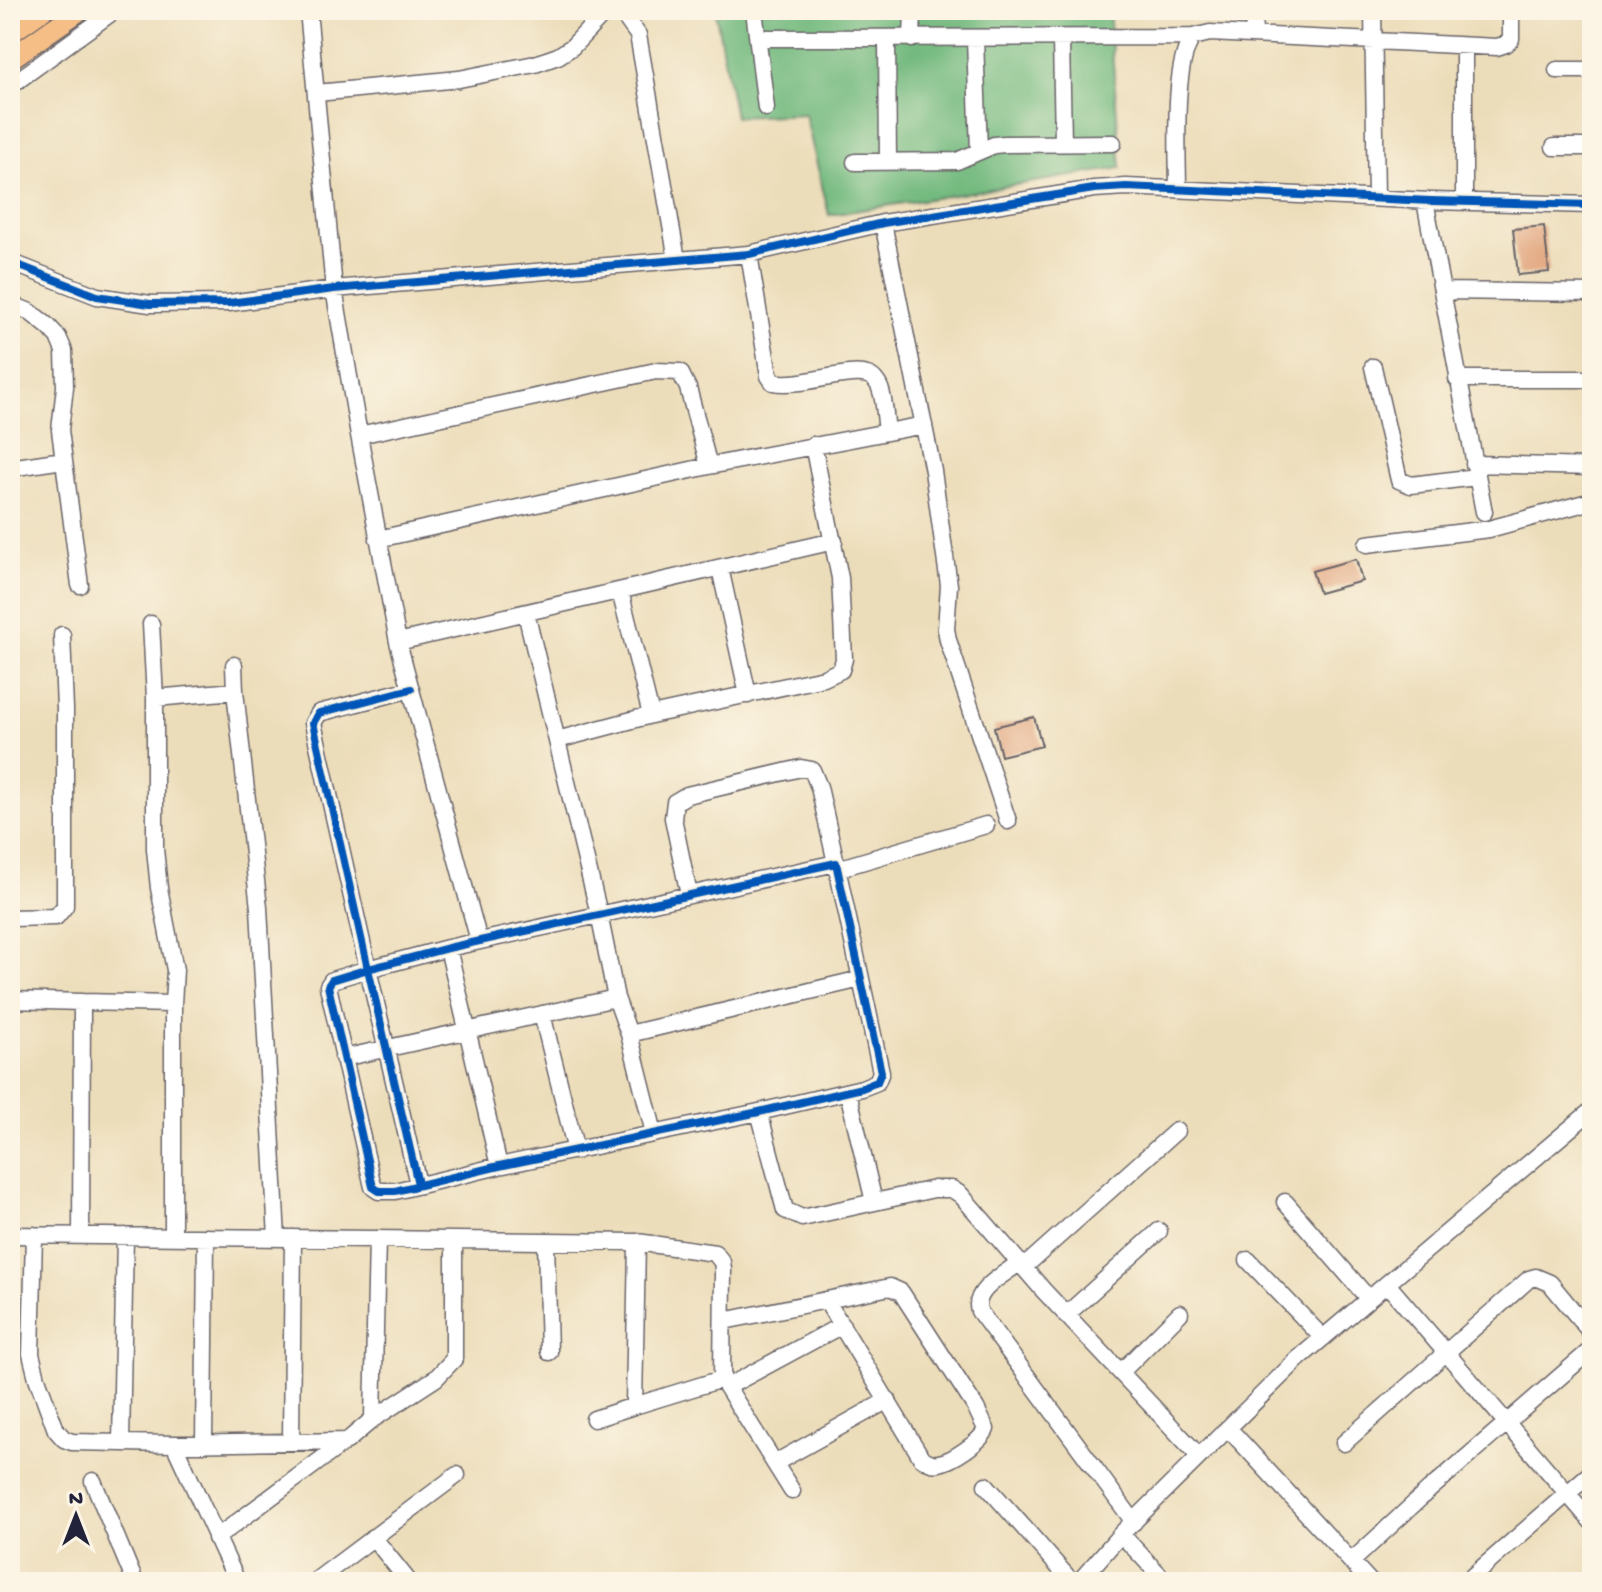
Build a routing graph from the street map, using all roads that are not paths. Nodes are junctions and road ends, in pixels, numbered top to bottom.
1 (43, 10) edge
2 (80, 10) edge
3 (115, 10) edge
4 (308, 10) edge
5 (607, 10) edge
6 (620, 10) edge
7 (754, 10) edge
8 (913, 10) edge
9 (1253, 10) edge
10 (1373, 10) edge
11 (1511, 10) edge
12 (10, 33) edge
13 (1254, 35) junction
14 (1193, 37) junction
15 (758, 38) junction
16 (887, 39) junction
17 (912, 39) junction
18 (975, 39) junction
19 (1061, 39) junction
20 (1373, 41) junction
21 (1464, 47) junction
22 (10, 59) edge
23 (1557, 70) dead end
24 (1592, 70) edge
25 (10, 86) edge
26 (317, 93) junction
27 (766, 108) dead end
28 (1063, 143) junction
29 (1113, 143) dead end
30 (1554, 147) dead end
31 (1592, 147) edge
32 (979, 151) junction
33 (855, 162) dead end
34 (888, 162) junction
35 (1178, 189) junction
36 (1376, 198) junction
37 (1425, 201) junction
38 (1464, 202) junction
39 (1592, 205) edge
40 (883, 223) junction
41 (749, 254) junction
42 (677, 260) junction
43 (10, 262) edge
44 (334, 289) junction
45 (1442, 291) junction
46 (1592, 293) edge
47 (10, 304) edge
48 (1373, 367) dead end
49 (1457, 379) junction
50 (1592, 379) edge
51 (924, 425) junction
52 (887, 432) junction
53 (359, 435) junction
54 (813, 445) junction
55 (63, 460) junction
56 (709, 466) junction
57 (1592, 467) edge
58 (10, 468) edge
59 (1475, 470) junction
60 (1592, 501) edge
61 (1484, 512) dead end
62 (378, 539) junction
63 (834, 541) junction
64 (1367, 544) dead end
65 (720, 568) junction
66 (80, 585) dead end
67 (620, 591) junction
68 (526, 613) junction
69 (151, 624) dead end
70 (62, 635) dead end
71 (398, 642) junction
72 (234, 665) dead end
73 (411, 689) junction
74 (235, 691) junction
75 (748, 695) junction
76 (155, 698) junction
77 (651, 715) junction
78 (557, 740) junction
79 (1008, 821) dead end
80 (986, 825) dead end
81 (836, 866) junction
82 (689, 895) junction
83 (599, 914) junction
84 (10, 918) edge
85 (479, 941) junction
86 (448, 948) junction
87 (368, 969) junction
88 (861, 979) junction
89 (616, 998) junction
90 (10, 1000) edge
91 (82, 1002) junction
92 (173, 1004) junction
93 (542, 1014) junction
94 (467, 1031) junction
95 (629, 1034) junction
96 (387, 1048) junction
97 (343, 1058) junction
98 (848, 1092) junction
99 (1592, 1110) edge
100 (759, 1112) junction
101 (1176, 1131) dead end
102 (654, 1133) junction
103 (576, 1151) junction
104 (499, 1166) junction
105 (418, 1184) junction
106 (874, 1202) junction
107 (1285, 1202) dead end
108 (1159, 1231) dead end
109 (10, 1235) edge
110 (34, 1235) junction
111 (81, 1236) junction
112 (125, 1236) junction
113 (173, 1236) junction
114 (206, 1237) junction
115 (285, 1238) junction
116 (377, 1239) junction
117 (454, 1241) junction
118 (546, 1241) junction
119 (637, 1242) junction
120 (1248, 1260) dead end
121 (1021, 1265) junction
122 (1387, 1284) junction
123 (1368, 1298) junction
124 (826, 1300) junction
125 (1180, 1313) dead end
126 (1066, 1315) junction
127 (724, 1321) junction
128 (842, 1325) junction
129 (1592, 1334) edge
130 (1323, 1338) junction
131 (1592, 1349) edge
132 (549, 1352) dead end
133 (1445, 1352) junction
134 (1121, 1372) junction
135 (724, 1383) junction
136 (888, 1400) junction
137 (634, 1406) junction
138 (373, 1419) junction
139 (594, 1419) dead end
140 (1505, 1422) junction
141 (1228, 1428) junction
142 (291, 1441) junction
143 (347, 1441) junction
144 (121, 1443) junction
145 (1344, 1443) dead end
146 (174, 1444) junction
147 (204, 1444) junction
148 (1199, 1456) junction
149 (775, 1463) junction
150 (1592, 1472) edge
151 (457, 1475) dead end
152 (93, 1481) dead end
153 (986, 1485) dead end
154 (792, 1491) dead end
155 (1566, 1495) junction
156 (1134, 1522) junction
157 (1592, 1522) edge
158 (1121, 1534) junction
159 (373, 1537) junction
160 (216, 1538) junction
161 (1352, 1561) junction
162 (236, 1579) dead end
163 (135, 1582) edge
164 (314, 1582) edge
165 (409, 1582) edge
166 (1072, 1582) edge
167 (1079, 1582) edge
168 (1166, 1582) edge
169 (1370, 1582) edge
170 (1466, 1582) edge

1 - 12 main road
2 - 22 main road
3 - 25 street
4 - 26 street
5 - 26 street
6 - 42 street
7 - 15 street
8 - 17 street
9 - 13 street
10 - 20 street
11 - 21 street
13 - 14 street
13 - 20 street
14 - 19 street
14 - 35 street
15 - 16 street
15 - 27 street
16 - 17 street
16 - 34 street
17 - 18 street
18 - 19 street
18 - 32 street
19 - 28 street
20 - 21 street
20 - 36 street
21 - 38 street
23 - 24 street
26 - 44 street
28 - 29 street
28 - 32 street
30 - 31 street
32 - 34 street
33 - 34 street
35 - 36 street
35 - 40 street
36 - 37 street
37 - 38 street
37 - 45 street
38 - 39 street
40 - 41 street
40 - 51 street
41 - 42 street
41 - 52 street
42 - 44 street
43 - 44 street
44 - 53 street
45 - 46 street
45 - 49 street
47 - 55 street
48 - 59 street
49 - 50 street
49 - 59 street
51 - 52 street
51 - 79 street
52 - 54 street
53 - 56 street
53 - 62 street
54 - 56 street
54 - 63 street
55 - 58 street
55 - 66 street
56 - 62 street
57 - 59 street
59 - 61 street
60 - 64 street
62 - 71 street
63 - 65 street
63 - 75 street
65 - 67 street
65 - 75 street
67 - 68 street
67 - 77 street
68 - 71 street
68 - 78 street
69 - 76 street
70 - 84 street
71 - 73 street
72 - 74 street
73 - 85 street
73 - 87 street
74 - 76 street
74 - 115 street
75 - 77 street
76 - 92 street
77 - 78 street
78 - 83 street
80 - 81 street
81 - 82 street
81 - 82 street
81 - 88 street
82 - 83 street
83 - 85 street
83 - 89 street
85 - 86 street
86 - 87 street
86 - 94 street
87 - 96 street
87 - 97 street
88 - 95 street
88 - 98 street
89 - 93 street
89 - 95 street
90 - 91 street
91 - 92 street
91 - 111 street
92 - 113 street
93 - 94 street
93 - 103 street
94 - 96 street
94 - 104 street
95 - 102 street
96 - 97 street
96 - 105 street
97 - 105 street
98 - 100 street
98 - 106 street
99 - 122 street
100 - 102 street
100 - 106 street
101 - 121 street
102 - 103 street
103 - 104 street
104 - 105 street
106 - 121 street
107 - 123 street
108 - 126 street
109 - 110 street
110 - 111 street
110 - 144 street
111 - 112 street
112 - 113 street
112 - 144 street
113 - 114 street
114 - 115 street
114 - 147 street
115 - 116 street
115 - 142 street
116 - 117 street
116 - 138 street
117 - 118 street
117 - 138 street
118 - 119 street
118 - 132 street
119 - 127 street
119 - 137 street
120 - 130 street
121 - 126 street
121 - 156 street
122 - 123 street
122 - 133 street
123 - 130 street
124 - 127 street
124 - 128 street
124 - 136 street
125 - 134 street
126 - 134 street
127 - 135 street
128 - 135 street
128 - 136 street
129 - 133 street
130 - 141 street
131 - 140 street
133 - 140 street
133 - 145 street
134 - 148 street
135 - 137 street
135 - 149 street
136 - 149 street
137 - 139 street
138 - 143 street
140 - 155 street
140 - 161 street
141 - 148 street
141 - 161 street
142 - 143 street
142 - 147 street
143 - 160 street
144 - 146 street
146 - 147 street
146 - 160 street
148 - 156 street
149 - 154 street
150 - 155 street
151 - 159 street
152 - 163 street
153 - 166 street
155 - 157 street
155 - 170 street
156 - 158 street
158 - 167 street
158 - 168 street
159 - 164 street
159 - 165 street
160 - 162 street
161 - 169 street

